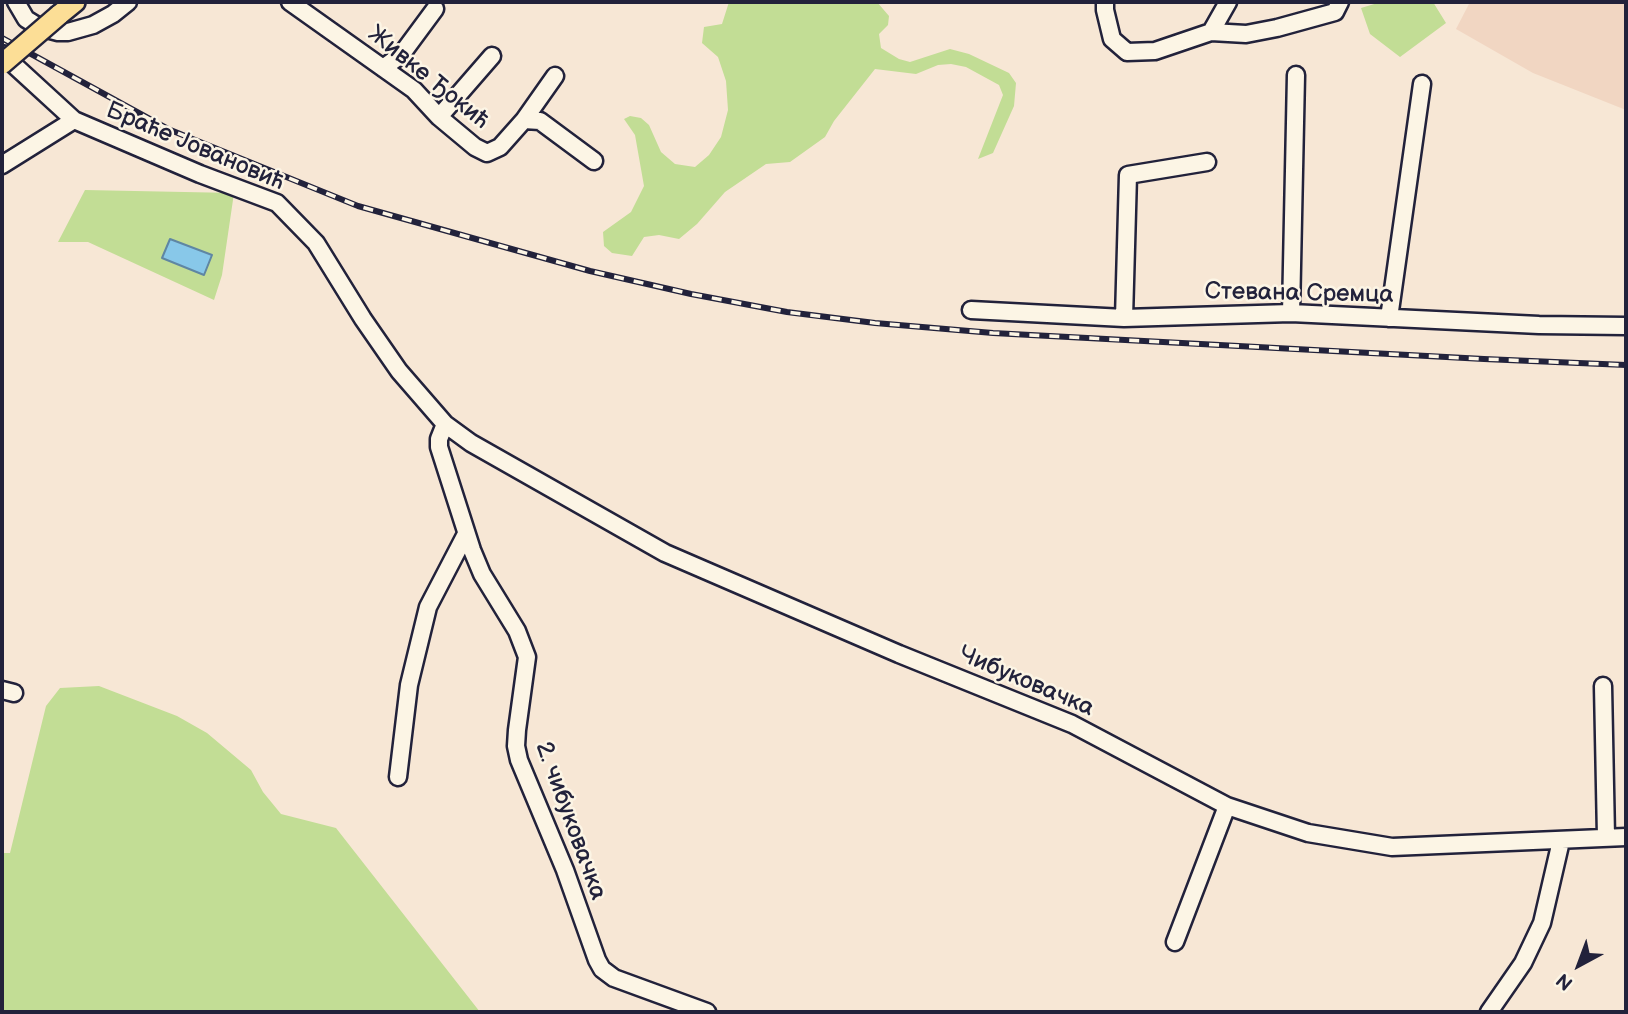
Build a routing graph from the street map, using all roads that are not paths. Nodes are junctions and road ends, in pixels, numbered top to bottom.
1 (16, 2) edge
2 (75, 2) edge
3 (128, 2) edge
4 (290, 2) edge
5 (1105, 2) edge
6 (1228, 2) edge
7 (1340, 2) edge
8 (435, 9) dead end
9 (1211, 32) junction
10 (2, 54) edge
11 (492, 56) dead end
12 (2, 64) edge
13 (383, 68) junction
14 (1296, 75) dead end
15 (555, 76) dead end
16 (1422, 84) dead end
17 (439, 117) junction
18 (74, 120) junction
19 (524, 120) junction
20 (594, 161) dead end
21 (1207, 162) dead end
22 (2, 165) edge
23 (971, 310) dead end
24 (1291, 313) junction
25 (1124, 318) junction
26 (1389, 318) junction
27 (1626, 326) edge
28 (445, 424) junction
29 (466, 534) junction
30 (1603, 686) dead end
31 (398, 777) dead end
32 (1227, 806) junction
33 (1606, 837) junction
34 (1626, 837) edge
35 (1561, 841) junction
36 (1175, 942) dead end
37 (707, 1012) edge
38 (1489, 1012) edge

1 - 3 street
2 - 12 main road, bridge
4 - 13 street, Живке Ђокић
5 - 9 street
6 - 9 street
7 - 9 street
8 - 13 street
10 - 18 street
11 - 17 street
13 - 17 street, Живке Ђокић
14 - 24 street
15 - 19 street, Живке Ђокић
16 - 26 street
17 - 19 street, Живке Ђокић
18 - 22 street, Браће Јовановић
18 - 28 street, Браће Јовановић
19 - 20 street
21 - 25 street
23 - 25 street, Стевана Сремца
24 - 25 street, Стевана Сремца
24 - 26 street, Стевана Сремца
26 - 27 street, Стевана Сремца
28 - 29 street, 2. чибуковачка
28 - 32 street, Чибуковачка
29 - 31 street
29 - 37 street, 2. чибуковачка
30 - 33 street
32 - 35 street, Чибуковачка
32 - 36 street
33 - 34 street, Чибуковачка
33 - 35 street, Чибуковачка
35 - 38 street

